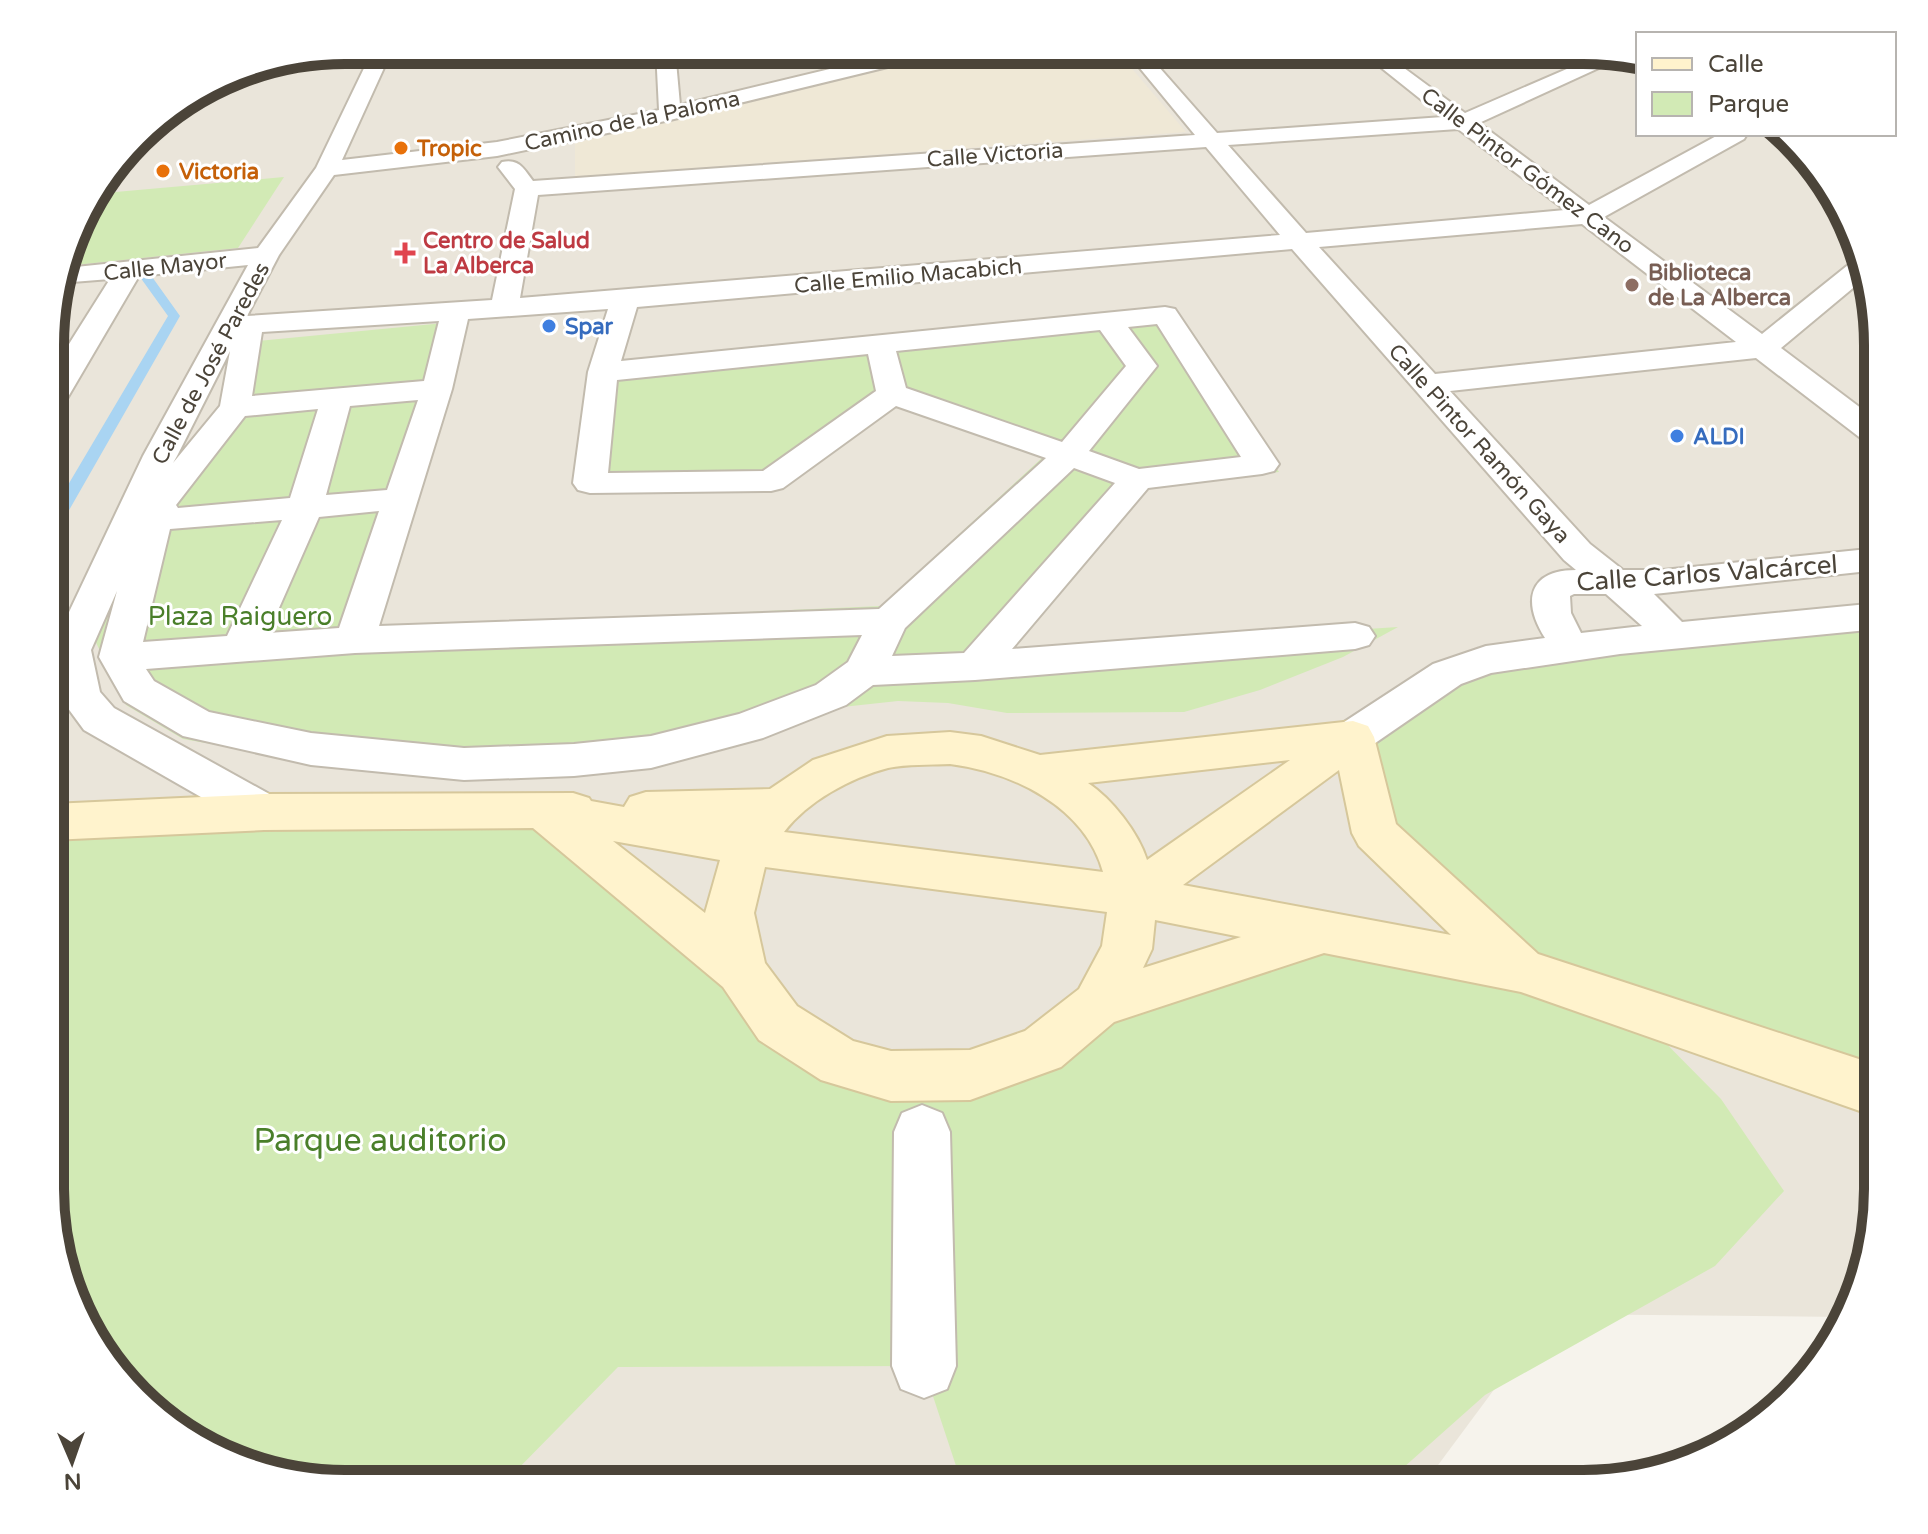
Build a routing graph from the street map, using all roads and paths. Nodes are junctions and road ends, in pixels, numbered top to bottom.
1 (375, 64) edge
2 (666, 64) edge
3 (875, 64) edge
4 (1145, 65) edge
5 (1395, 65) edge
6 (1592, 65) edge
7 (670, 114) junction
8 (1464, 122) junction
9 (1732, 136) edge
10 (1209, 138) junction
11 (497, 149) junction
12 (327, 169) junction
13 (527, 189) junction
14 (1587, 216) junction
15 (1298, 240) junction
16 (266, 255) junction
17 (129, 270) junction
18 (1854, 273) edge
19 (73, 275) edge
20 (625, 300) junction
21 (456, 309) junction
22 (504, 309) junction
23 (1108, 321) junction
24 (238, 325) junction
25 (880, 344) junction
26 (1763, 348) junction
27 (603, 372) junction
28 (64, 377) edge
29 (1427, 384) junction
30 (437, 389) junction
31 (892, 394) junction
32 (337, 398) junction
33 (235, 407) junction
34 (1864, 425) edge
35 (1067, 457) junction
36 (1137, 479) junction
37 (402, 499) junction
38 (158, 505) junction
39 (304, 510) junction
40 (1864, 561) edge
41 (1612, 581) junction
42 (1864, 617) edge
43 (889, 621) junction
44 (1355, 636) dead end
45 (1672, 636) junction
46 (355, 640) junction
47 (1570, 647) junction
48 (241, 649) junction
49 (119, 657) junction
50 (64, 662) edge
51 (975, 666) junction
52 (64, 671) edge
53 (864, 671) junction
54 (1353, 737) junction
55 (1039, 772) junction
56 (779, 806) junction
57 (544, 811) junction
58 (264, 812) junction
59 (65, 821) edge
60 (747, 846) junction
61 (1133, 896) junction
62 (1325, 932) junction
63 (1521, 970) junction
64 (741, 971) junction
65 (1097, 1005) junction
66 (1863, 1086) edge
67 (922, 1132) dead end
68 (924, 1366) dead end

1 - 12 street, Calle de José Paredes
2 - 7 street
3 - 7 street, Camino de la Paloma
4 - 10 street, Calle Pintor Ramón Gaya
5 - 8 street, Calle Pintor Gómez Cano
6 - 8 street
7 - 11 street, Camino de la Paloma
8 - 10 street, Calle Victoria
8 - 14 street, Calle Pintor Gómez Cano
9 - 14 street
10 - 13 street, Calle Victoria
10 - 15 street, Calle Pintor Ramón Gaya
11 - 12 street, Camino de la Paloma
11 - 13 street
12 - 16 street, Calle de José Paredes
13 - 22 street
14 - 15 street, Calle Emilio Macabich
14 - 26 street, Calle Pintor Gómez Cano
15 - 20 street, Calle Emilio Macabich
15 - 29 street, Calle Pintor Ramón Gaya
16 - 17 street, Calle Mayor
16 - 24 street, Calle de José Paredes
17 - 19 street, Calle Mayor
17 - 28 street
18 - 26 street
20 - 22 street, Calle Emilio Macabich
20 - 27 street
21 - 22 street, Calle Emilio Macabich
21 - 24 street, Calle Emilio Macabich
21 - 30 street
23 - 25 street
23 - 35 street
23 - 36 street
24 - 33 street
24 - 50 street, Calle de José Paredes
25 - 27 street
25 - 31 street
26 - 29 street
26 - 34 street, Calle Pintor Gómez Cano
27 - 31 street
29 - 41 street, Calle Pintor Ramón Gaya
30 - 32 street
30 - 37 street
31 - 35 street
32 - 33 street
32 - 39 street
33 - 38 street
35 - 36 street
35 - 43 street
36 - 51 street
37 - 39 street
37 - 46 street
38 - 39 street
38 - 49 street
39 - 48 street
40 - 41 street, Calle Carlos Valcárcel
41 - 45 street, Calle Pintor Ramón Gaya
41 - 47 street, Calle Carlos Valcárcel
42 - 45 street
43 - 46 street
43 - 53 street
44 - 51 street
45 - 47 street
46 - 48 street
47 - 54 street
48 - 49 street
49 - 53 street
51 - 53 street
52 - 58 street
54 - 55 main road
54 - 61 main road
54 - 63 main road
55 - 56 main road
55 - 61 main road
56 - 57 main road
56 - 60 main road
57 - 58 main road
57 - 60 main road
57 - 64 main road
58 - 59 main road
60 - 61 main road
60 - 64 main road
61 - 62 main road
61 - 65 main road
62 - 63 main road
62 - 65 main road
63 - 66 main road
64 - 65 main road
67 - 68 street

